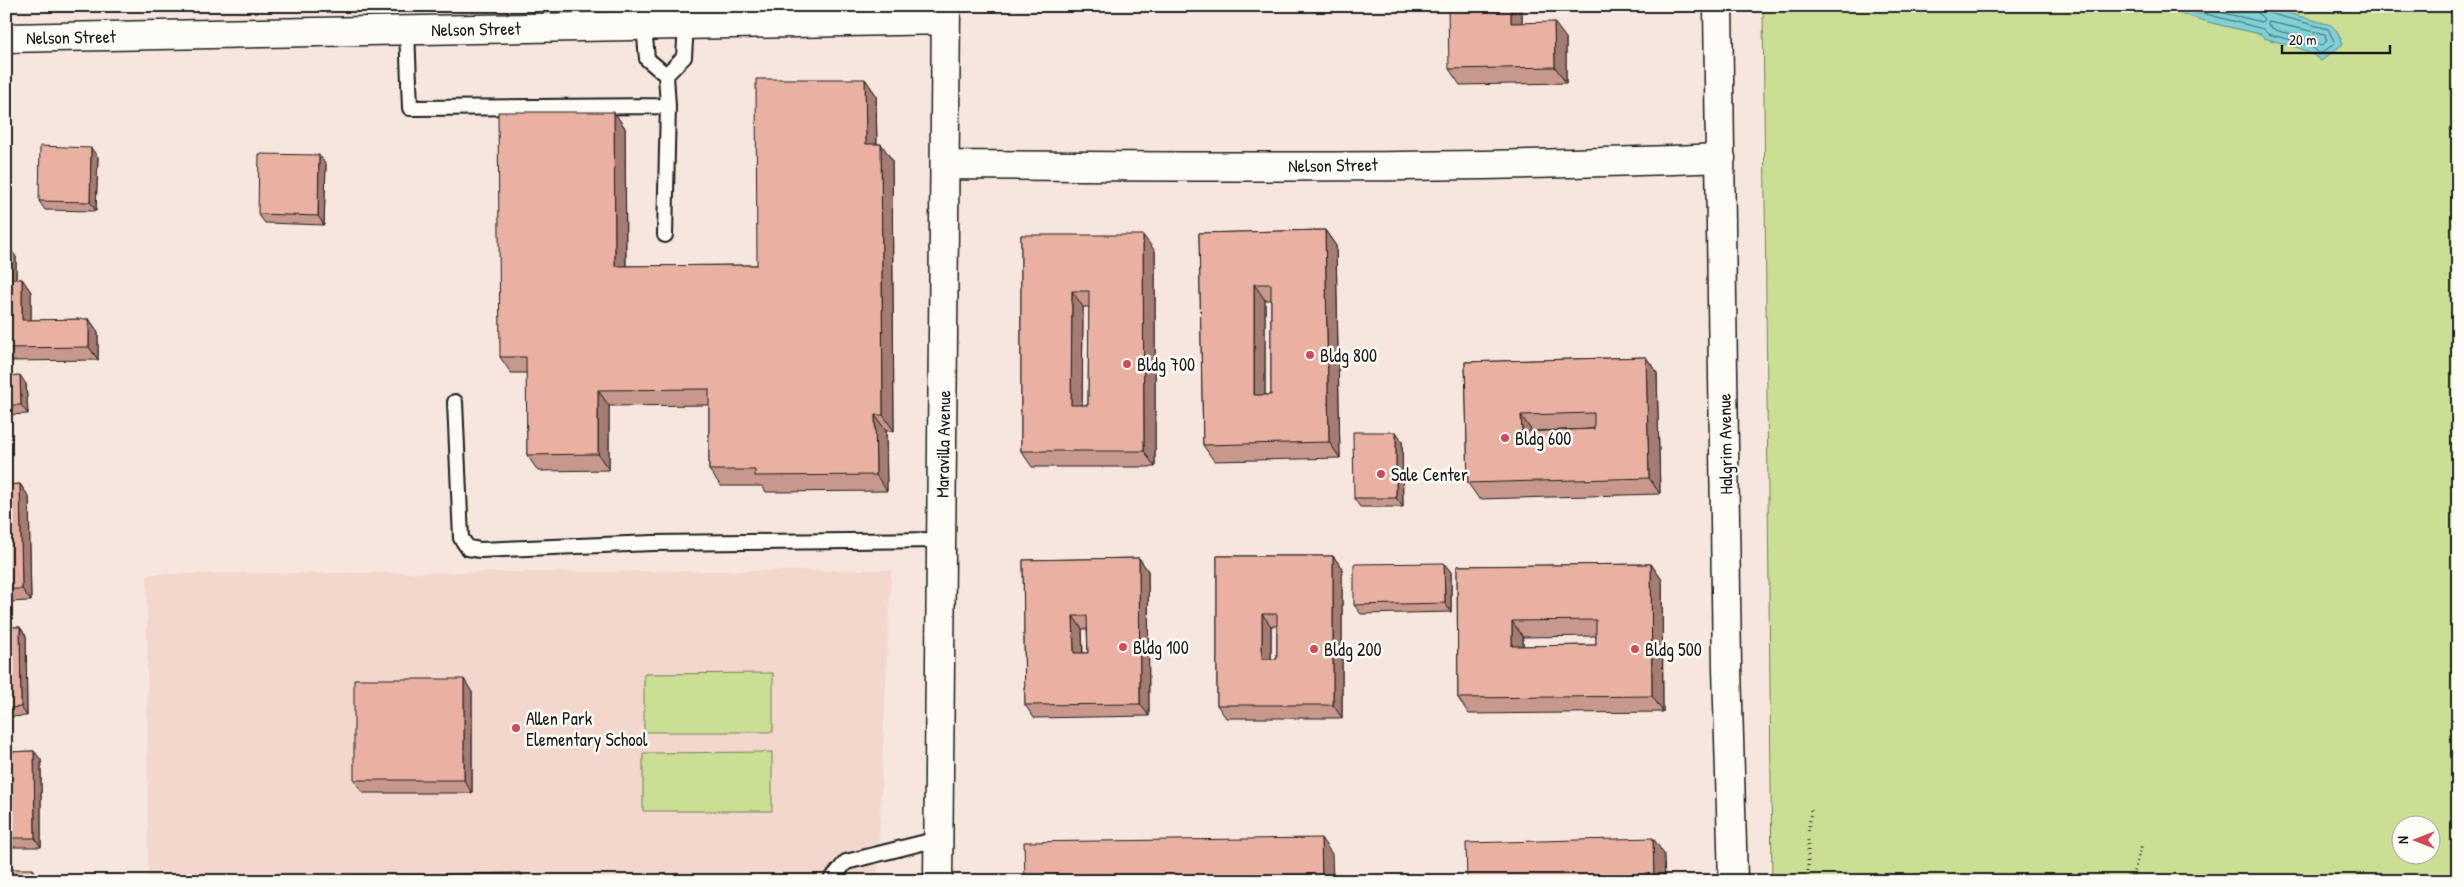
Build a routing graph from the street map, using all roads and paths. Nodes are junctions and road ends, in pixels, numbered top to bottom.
1 (1718, 6) edge
2 (946, 13) edge
3 (407, 18) edge
4 (686, 25) junction
5 (644, 26) junction
6 (6, 38) edge
7 (666, 74) junction
8 (668, 106) junction
9 (1721, 158) junction
10 (946, 165) junction
11 (665, 235) dead end
12 (455, 402) dead end
13 (941, 540) junction
14 (1811, 808) dead end
15 (938, 839) junction
16 (2142, 844) dead end
17 (830, 881) edge
18 (938, 881) edge
19 (1733, 881) edge
20 (1808, 881) edge
21 (2131, 881) edge

1 - 9 street, Halgrim Avenue
2 - 4 street, Nelson Street
2 - 10 street, Maravilla Avenue
3 - 5 street, Nelson Street
3 - 6 street, Nelson Street
3 - 8 lane
4 - 5 street, Nelson Street
4 - 7 lane
5 - 7 lane
7 - 8 lane
8 - 11 lane
9 - 10 street, Nelson Street
9 - 19 street, Halgrim Avenue
10 - 13 street, Maravilla Avenue
12 - 13 lane
13 - 15 street, Maravilla Avenue
14 - 20 path
15 - 17 lane
15 - 18 street, Maravilla Avenue
16 - 21 path

